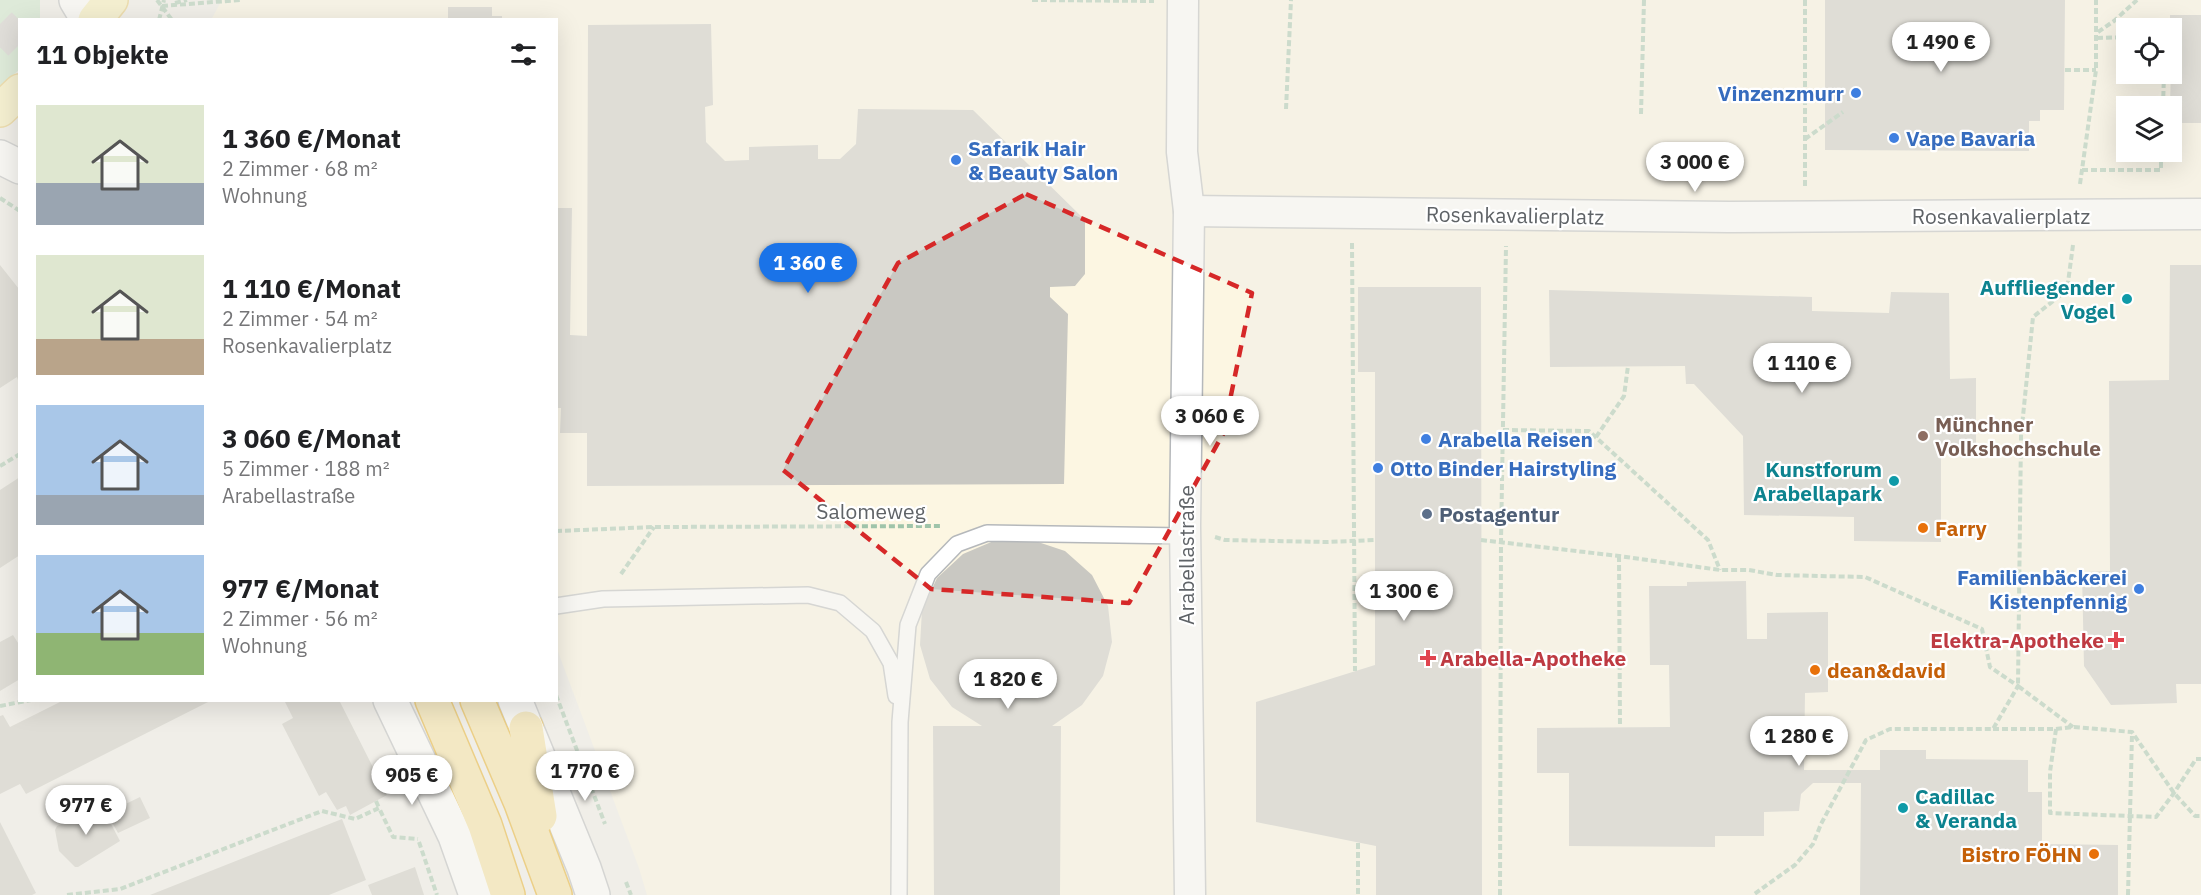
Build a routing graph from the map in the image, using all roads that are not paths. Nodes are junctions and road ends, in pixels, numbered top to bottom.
1 (76, 0) edge
2 (111, 0) edge
3 (1183, 0) edge
4 (86, 18) edge
5 (97, 18) edge
6 (18, 93) edge
7 (0, 110) edge
8 (0, 157) edge
9 (18, 166) edge
10 (1190, 211) junction
11 (2201, 214) edge
12 (1186, 531) junction
13 (558, 606) edge
14 (391, 702) edge
15 (433, 702) edge
16 (478, 702) edge
17 (521, 714) edge
18 (900, 722) junction
19 (552, 887) edge
20 (476, 895) edge
21 (508, 895) edge
22 (593, 895) edge
23 (899, 895) edge
24 (1190, 895) edge

1 - 4 main road
2 - 5 main road
3 - 10 street, Arabellastraße
6 - 7 main road
8 - 9 main road
10 - 11 street, Rosenkavalierplatz
10 - 12 street, Arabellastraße
12 - 18 lane
12 - 24 street, Arabellastraße
13 - 18 lane
14 - 20 main road
15 - 21 highway
16 - 19 highway
17 - 19 highway
17 - 22 main road
18 - 23 lane

